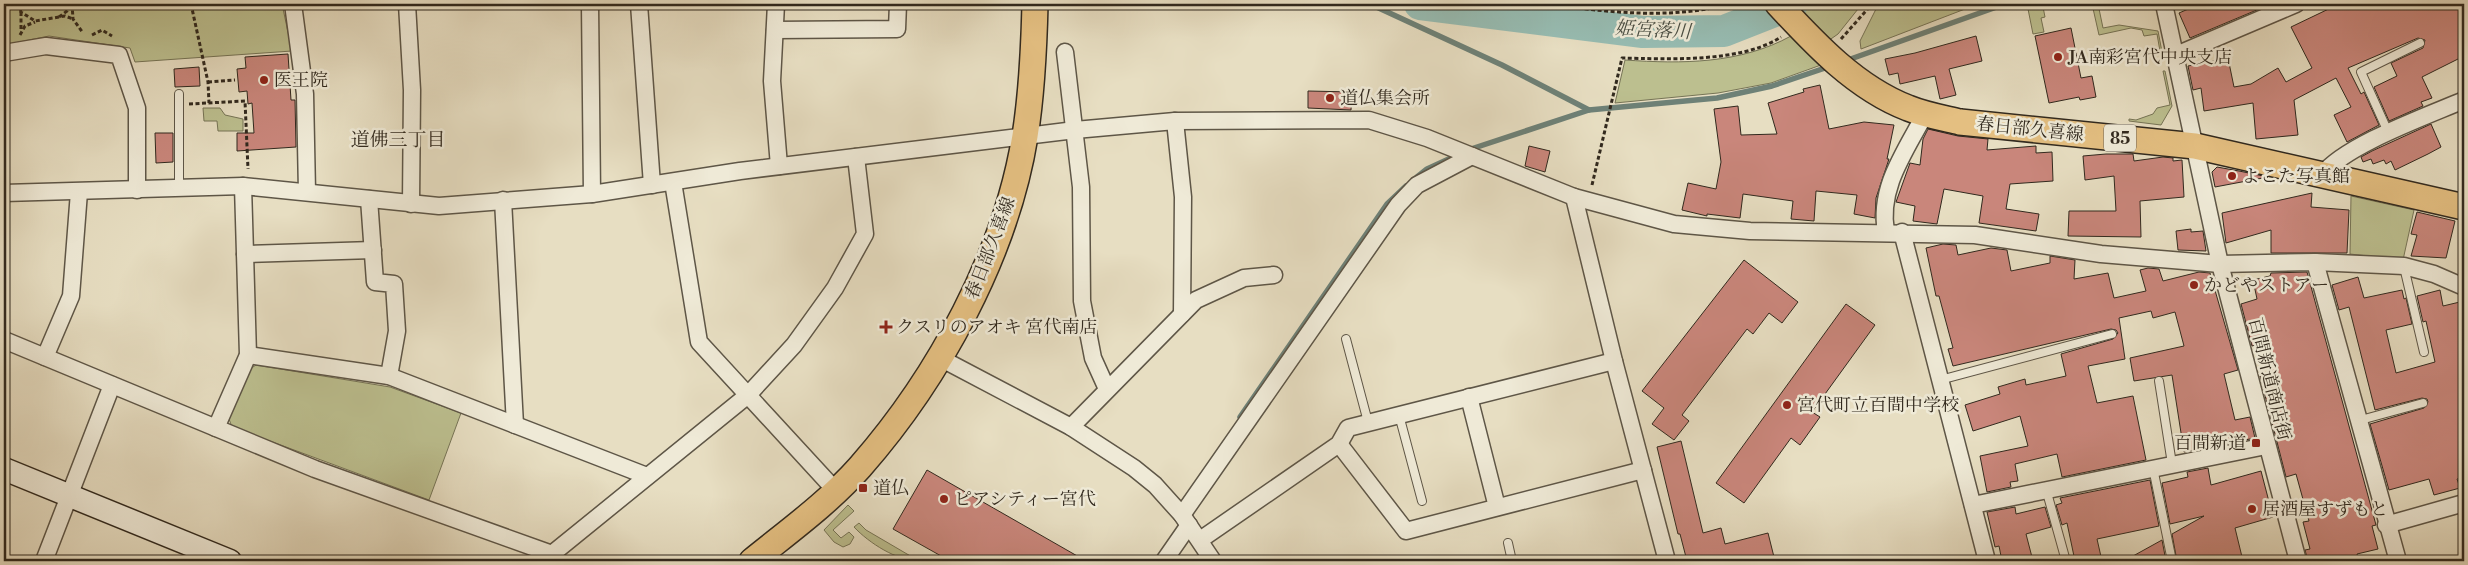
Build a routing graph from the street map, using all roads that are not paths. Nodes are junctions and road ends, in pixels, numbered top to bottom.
1 (293, 4) edge
2 (407, 4) edge
3 (590, 4) edge
4 (639, 4) edge
5 (776, 4) edge
6 (898, 4) edge
7 (1035, 4) edge
8 (1778, 4) edge
9 (2164, 4) edge
10 (2296, 4) edge
11 (775, 30) junction
12 (2420, 43) dead end
13 (1066, 52) dead end
14 (4, 53) edge
15 (2176, 54) junction
16 (179, 94) dead end
17 (2464, 100) edge
18 (1925, 114) junction
19 (1175, 122) junction
20 (1075, 130) junction
21 (2388, 132) junction
22 (1025, 135) junction
23 (2195, 146) junction
24 (1472, 156) junction
25 (856, 157) junction
26 (779, 166) junction
27 (2322, 174) junction
28 (673, 182) junction
29 (652, 185) junction
30 (246, 186) junction
31 (179, 188) junction
32 (137, 190) junction
33 (79, 192) junction
34 (307, 192) junction
35 (4, 193) edge
36 (592, 194) junction
37 (369, 199) junction
38 (1581, 199) junction
39 (503, 200) junction
40 (411, 204) junction
41 (2464, 208) edge
42 (1894, 232) junction
43 (373, 250) junction
44 (245, 254) junction
45 (2315, 262) junction
46 (2220, 264) junction
47 (2404, 266) junction
48 (1274, 275) dead end
49 (2464, 287) edge
50 (1182, 314) junction
51 (2112, 334) dead end
52 (1346, 339) dead end
53 (4, 340) edge
54 (2424, 352) dead end
55 (248, 355) junction
56 (45, 357) junction
57 (940, 358) junction
58 (1614, 360) junction
59 (389, 376) junction
60 (1940, 380) junction
61 (2159, 381) dead end
62 (112, 385) junction
63 (1107, 390) junction
64 (748, 395) junction
65 (1469, 397) junction
66 (2423, 403) dead end
67 (1399, 415) junction
68 (2357, 421) junction
69 (1368, 422) junction
70 (515, 424) junction
71 (1071, 426) junction
72 (216, 428) junction
73 (1340, 444) junction
74 (2266, 446) junction
75 (2172, 464) junction
76 (2153, 468) junction
77 (4, 469) edge
78 (1643, 470) junction
79 (647, 476) junction
80 (2046, 489) junction
81 (836, 490) junction
82 (70, 496) junction
83 (1422, 500) dead end
84 (1973, 504) junction
85 (2464, 504) edge
86 (1497, 507) junction
87 (1186, 520) junction
88 (2386, 525) junction
89 (1200, 540) junction
90 (1508, 542) dead end
91 (550, 557) edge
92 (44, 561) edge
93 (230, 561) edge
94 (752, 561) edge
95 (1164, 561) edge
96 (1214, 561) edge
97 (1512, 561) edge
98 (1667, 561) edge
99 (1987, 561) edge
100 (2066, 561) edge
101 (2172, 561) edge
102 (2298, 561) edge
103 (2398, 561) edge

1 - 34 street
2 - 40 street
3 - 36 street
4 - 29 street
5 - 11 street
6 - 11 street
7 - 22 main road, 春日部久喜線
8 - 18 main road, 春日部久喜線 / 85
9 - 15 street, 百間新道商店街
10 - 15 street
11 - 26 street
12 - 21 lane
13 - 20 street
14 - 32 street
15 - 23 street, 百間新道商店街
16 - 31 lane
17 - 21 street
18 - 23 main road, 春日部久喜線 / 85
18 - 42 street
19 - 20 street
19 - 24 street
19 - 50 street
20 - 22 street
20 - 63 street
21 - 27 street
22 - 25 street
22 - 57 main road, 春日部久喜線
23 - 27 main road, 春日部久喜線 / 85
23 - 46 street, 百間新道商店街
24 - 38 street
24 - 87 street
25 - 26 street
25 - 64 street
26 - 28 street
27 - 41 main road, 春日部久喜線 / 85
28 - 29 street
28 - 64 street
29 - 36 street
30 - 31 street
30 - 34 street
30 - 44 street
31 - 32 street
32 - 33 street
33 - 35 street
33 - 56 street
34 - 37 street
36 - 39 street
37 - 40 street
37 - 43 street
38 - 42 street
38 - 58 street
39 - 40 street
39 - 70 street
42 - 46 street
42 - 60 street
43 - 44 street
43 - 59 street
44 - 55 street
45 - 46 street
45 - 47 street
45 - 68 street
46 - 74 street, 百間新道商店街
47 - 49 street
47 - 54 lane
48 - 50 street
50 - 63 street
51 - 60 lane
52 - 69 lane
53 - 56 street
55 - 59 street
55 - 72 street
56 - 62 street
57 - 71 street
57 - 81 main road, 春日部久喜線
58 - 65 street
58 - 78 street
59 - 70 street
60 - 84 street
61 - 75 lane
62 - 72 street
62 - 82 street
63 - 71 street
64 - 79 street
64 - 81 street
65 - 67 street
65 - 86 street
66 - 68 lane
67 - 69 street
67 - 83 lane
68 - 88 street
69 - 73 street
70 - 79 street
71 - 87 street
72 - 91 street
73 - 86 street
73 - 89 street
74 - 75 street
74 - 102 street, 百間新道商店街
75 - 76 street
76 - 80 street
76 - 101 lane
77 - 82 street
78 - 86 street
78 - 98 street
79 - 91 street
80 - 84 street
80 - 100 lane
81 - 94 main road, 春日部久喜線
82 - 92 street
82 - 93 street
84 - 99 street
85 - 88 street
87 - 89 street
87 - 95 street
88 - 103 street
89 - 96 street
90 - 97 lane

